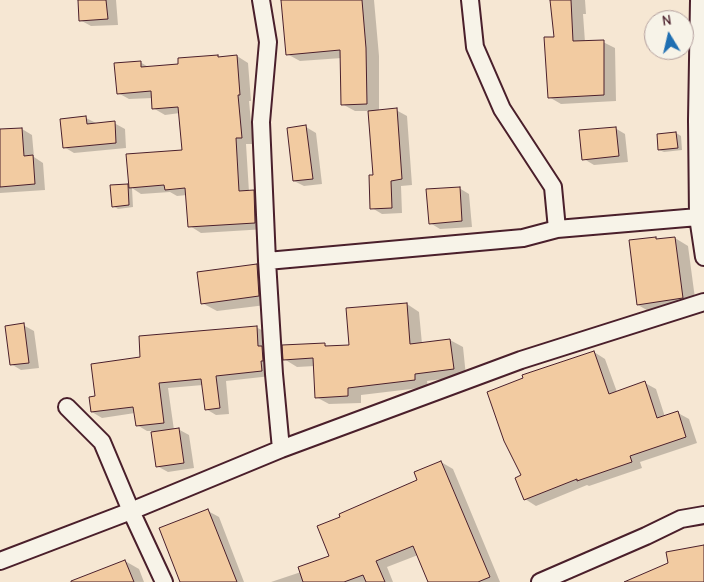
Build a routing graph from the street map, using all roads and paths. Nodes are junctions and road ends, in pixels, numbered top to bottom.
1 (261, 0) edge
2 (470, 0) edge
3 (699, 0) edge
4 (698, 218) junction
5 (557, 229) junction
6 (704, 256) edge
7 (267, 261) junction
8 (704, 302) edge
9 (67, 407) dead end
10 (281, 449) junction
11 (131, 511) junction
12 (704, 515) edge
13 (0, 561) edge
14 (164, 582) edge
15 (540, 582) edge

1 - 7 street
2 - 5 street
3 - 4 street
4 - 5 street
4 - 6 street
5 - 7 street
7 - 10 street
8 - 10 street
9 - 11 street
10 - 11 street
11 - 13 street
11 - 14 street
12 - 15 street

